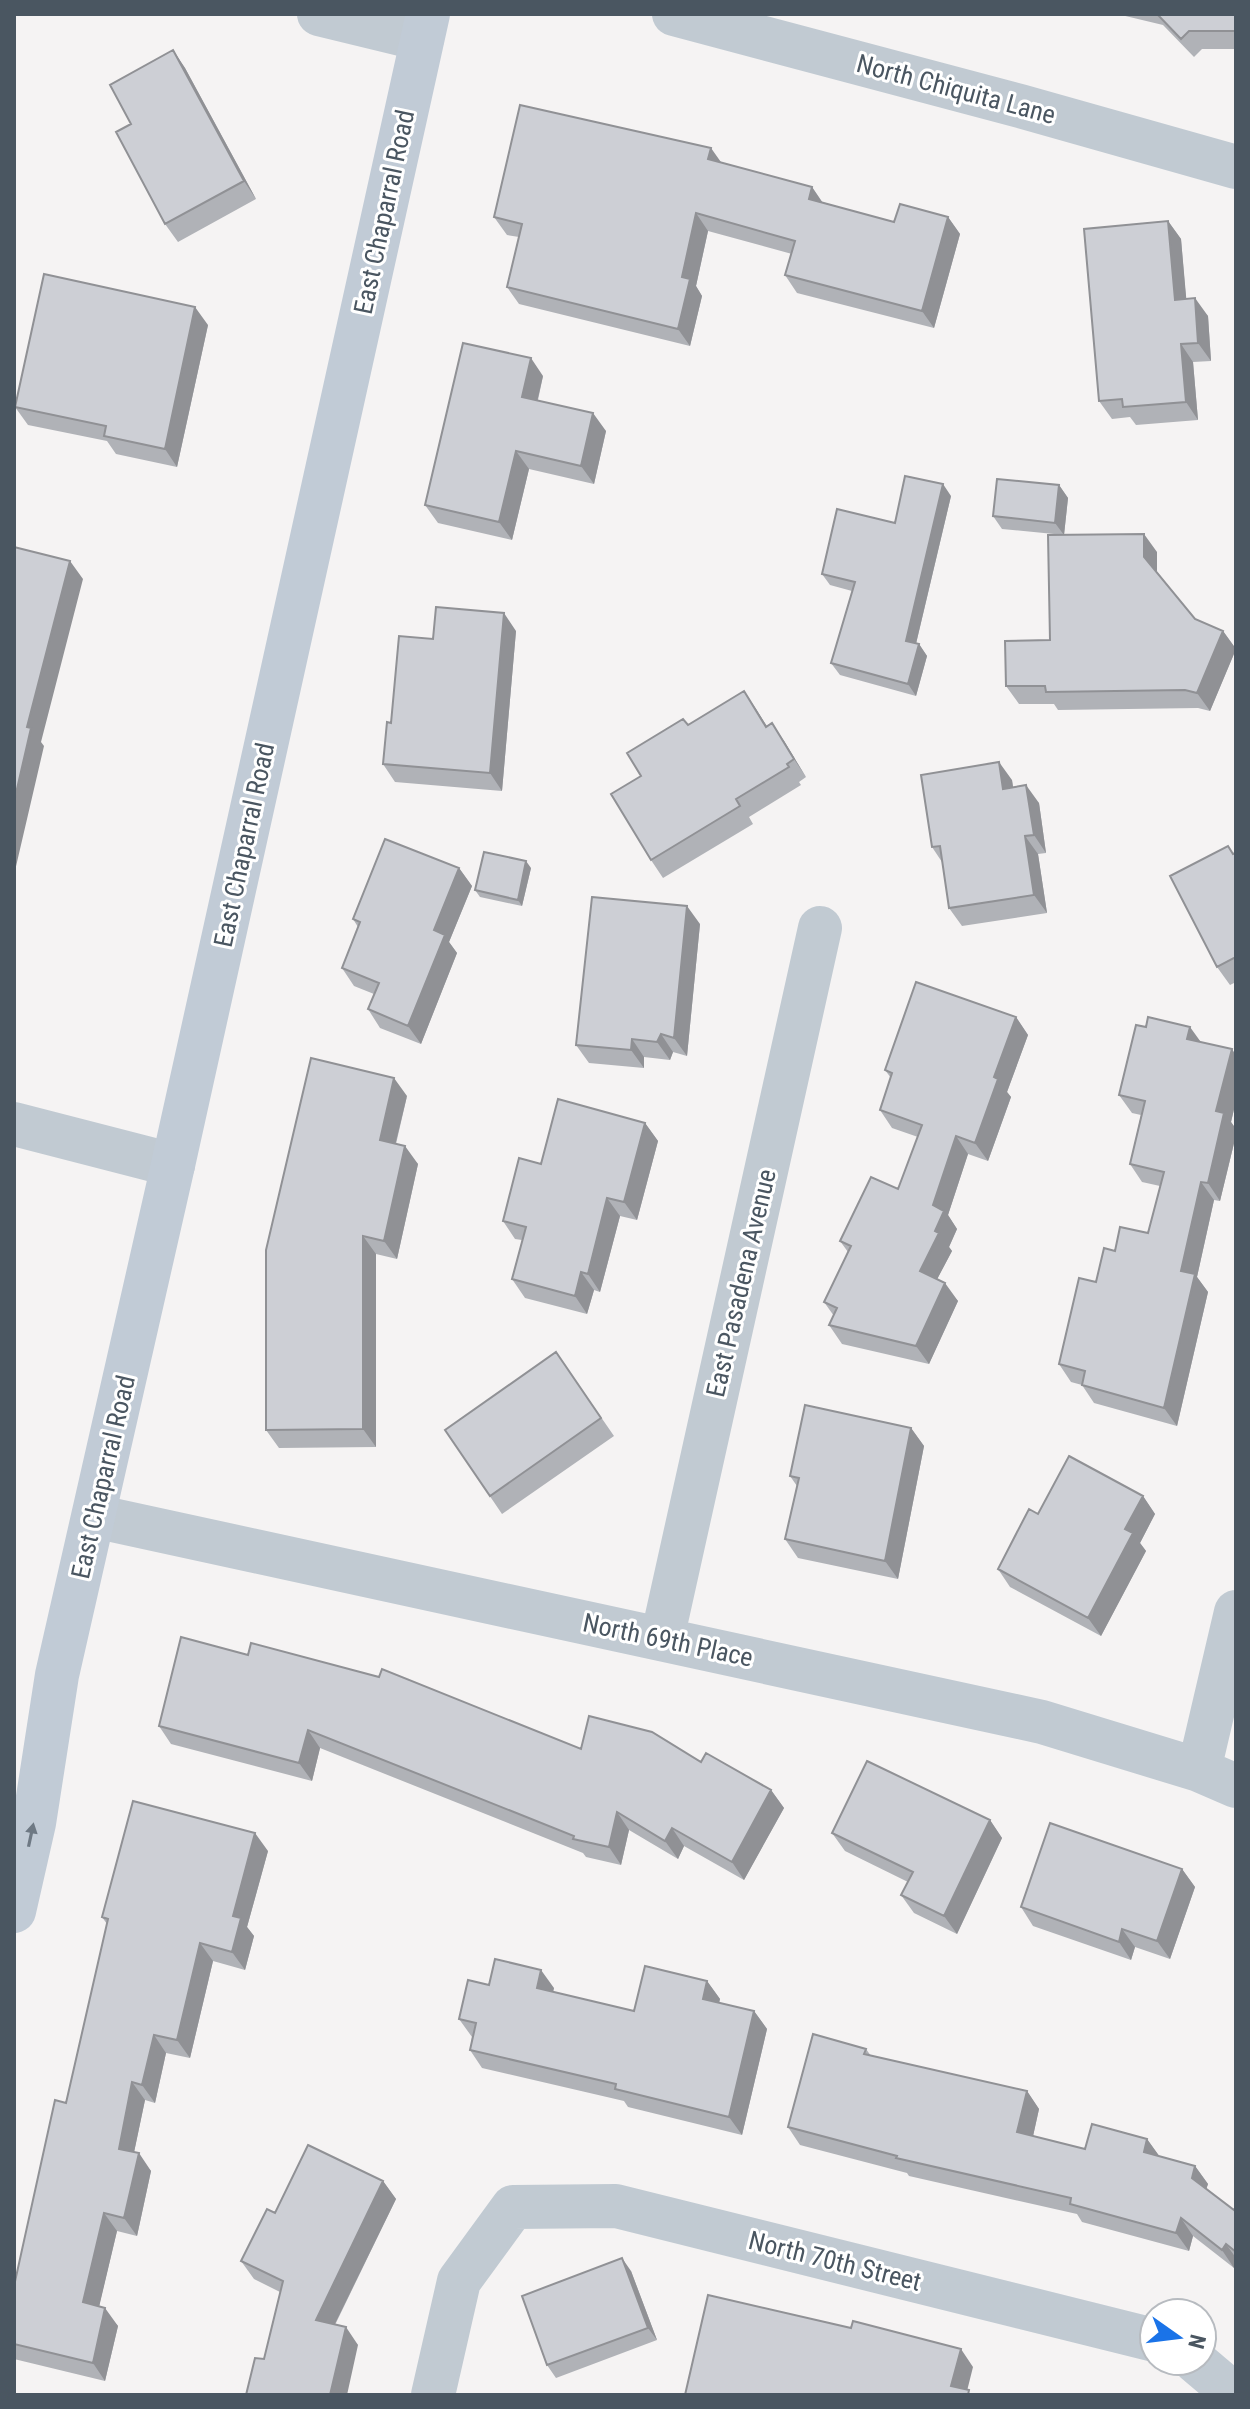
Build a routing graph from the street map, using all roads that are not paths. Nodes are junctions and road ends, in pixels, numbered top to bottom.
1 (319, 14) edge
2 (674, 14) edge
3 (425, 27) edge
4 (1236, 167) edge
5 (820, 928) dead end
6 (14, 1124) edge
7 (173, 1165) junction
8 (94, 1516) junction
9 (1236, 1612) edge
10 (662, 1639) junction
11 (57, 1675) junction
12 (14, 1771) edge
13 (1218, 1778) edge
14 (14, 1911) edge
15 (1138, 2336) edge
16 (433, 2395) edge

1 - 3 street
2 - 4 street, North Chiquita Lane
3 - 7 main road, East Chaparral Road
5 - 10 street, East Pasadena Avenue
6 - 7 street
7 - 8 main road, East Chaparral Road
8 - 10 street, North 69th Place
8 - 11 main road, East Chaparral Road
9 - 13 street
10 - 13 street, North 69th Place
11 - 12 main road, East Chaparral Road
14 -> 11 main road, East Chaparral Road
15 - 16 street, North 70th Street

